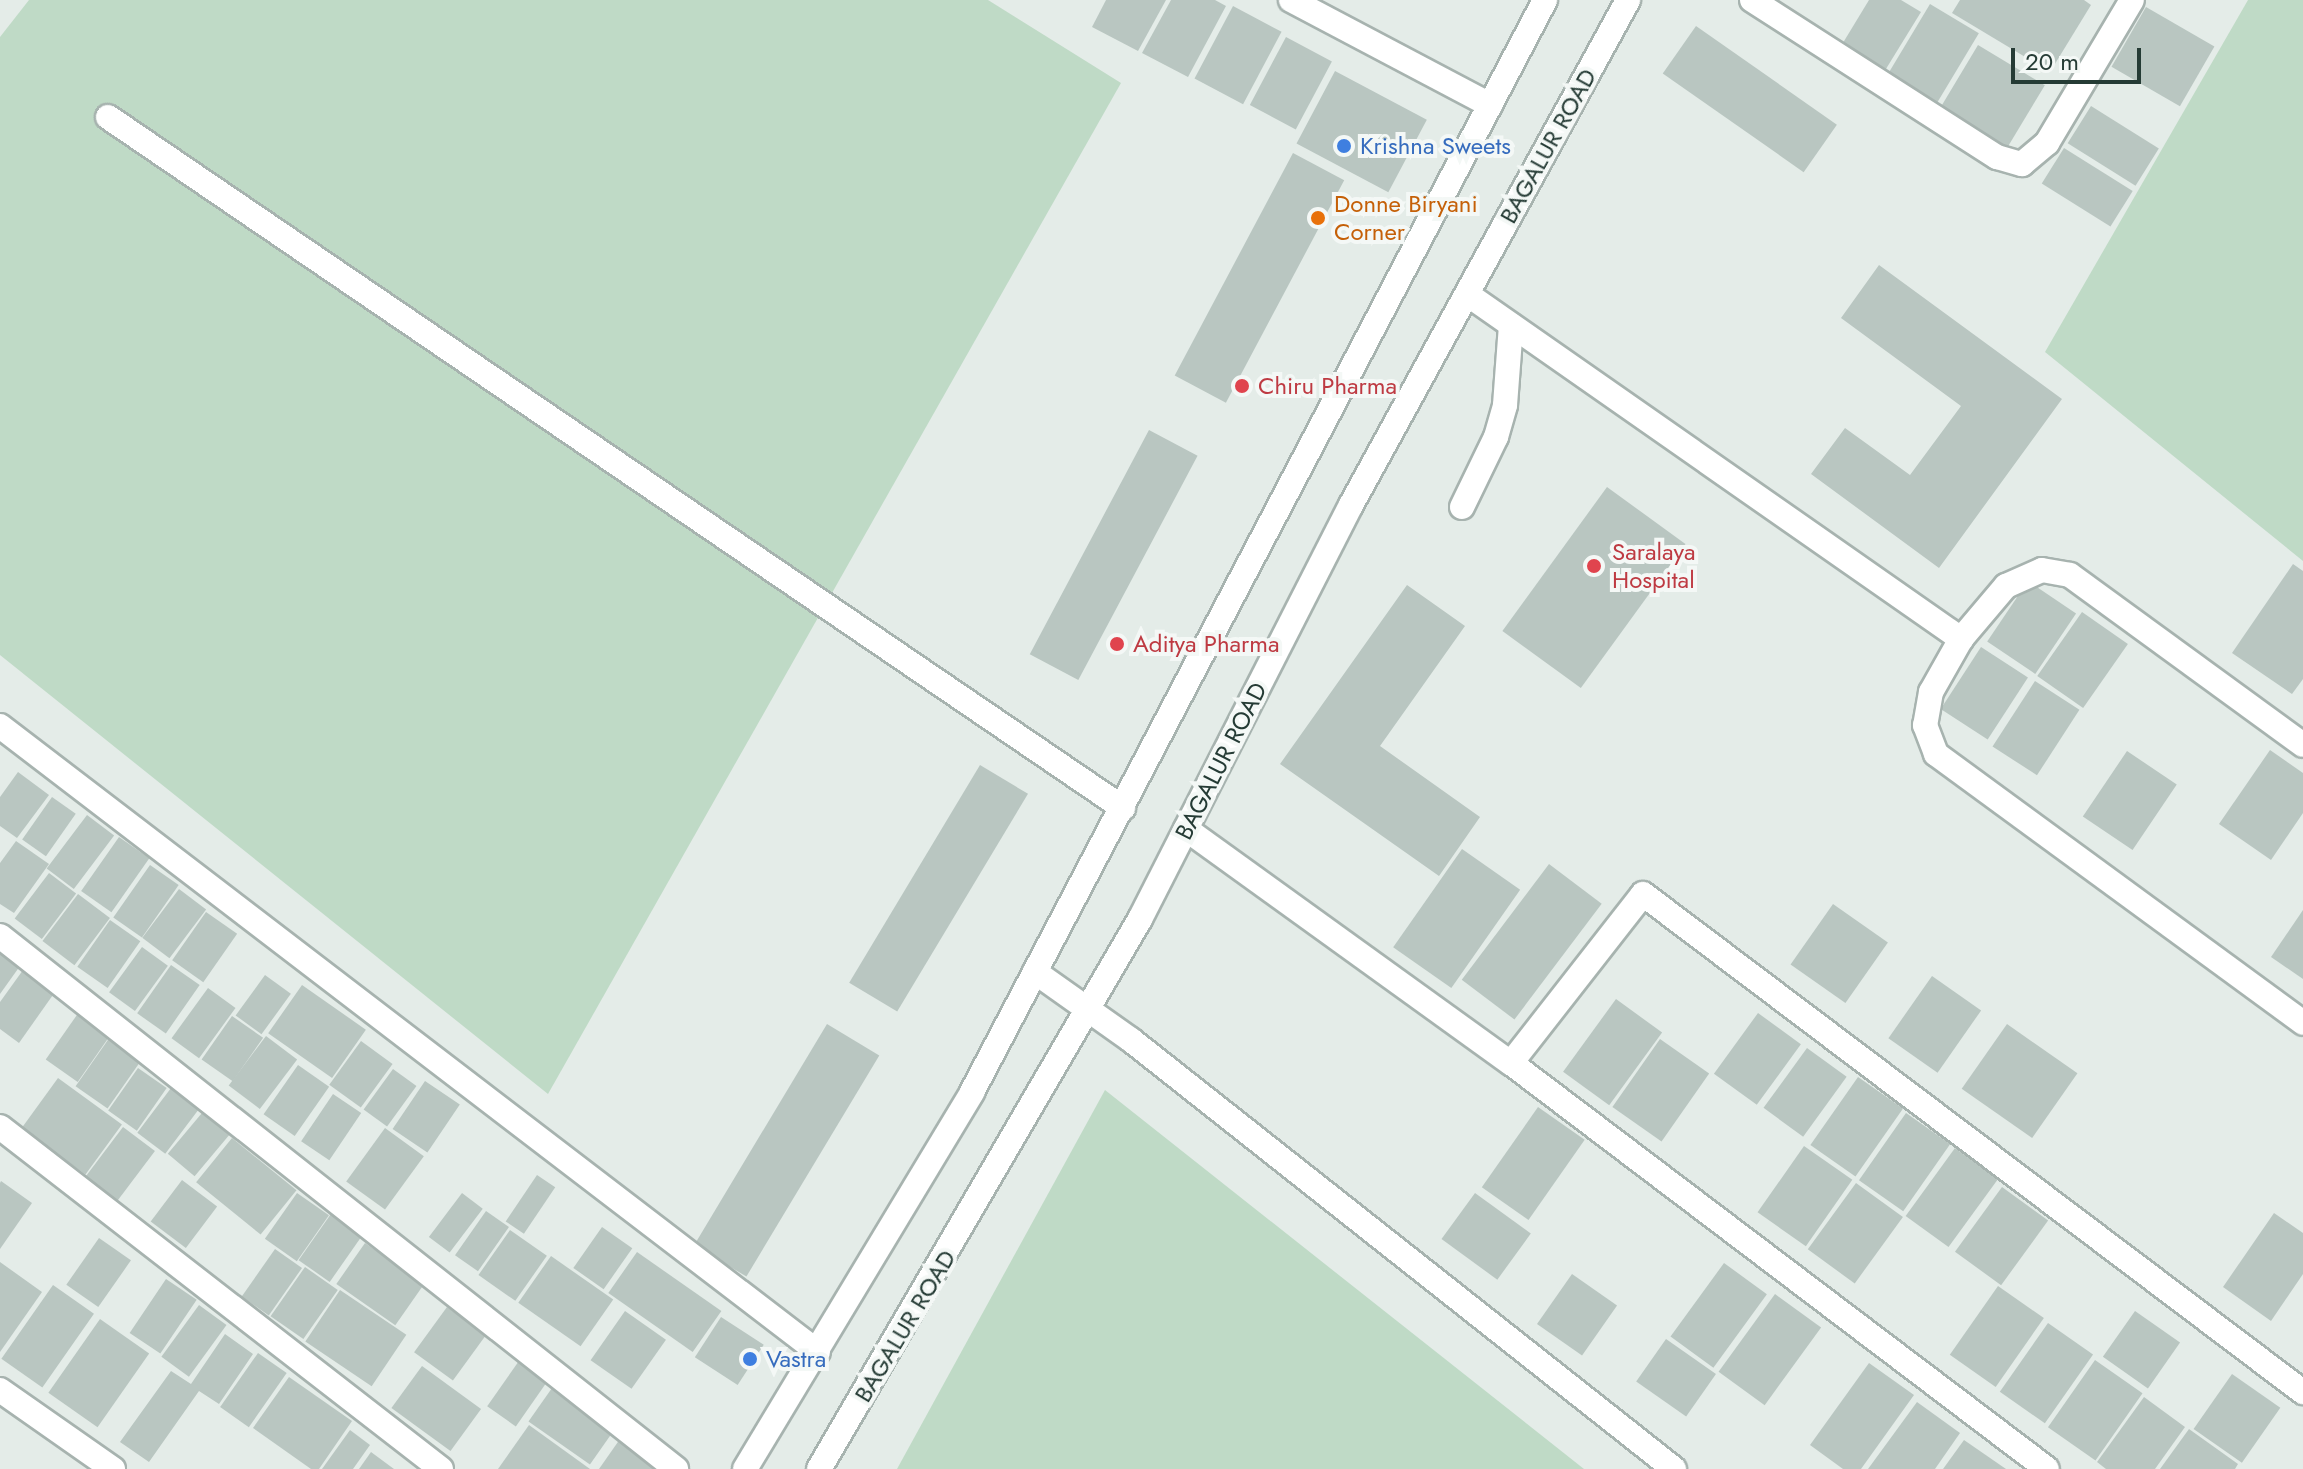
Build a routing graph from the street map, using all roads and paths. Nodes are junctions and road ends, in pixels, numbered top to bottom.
1 (1291, 0) edge
2 (1545, 0) edge
3 (1628, 0) edge
4 (1752, 0) edge
5 (2126, 2) edge
6 (1490, 105) junction
7 (108, 117) dead end
8 (1467, 294) junction
9 (1511, 325) junction
10 (1462, 507) dead end
11 (1961, 639) junction
12 (0, 726) edge
13 (2303, 745) edge
14 (1123, 808) junction
15 (1186, 829) junction
16 (0, 936) edge
17 (1035, 972) junction
18 (1087, 1011) junction
19 (2303, 1023) edge
20 (1511, 1063) junction
21 (0, 1127) edge
22 (818, 1352) junction
23 (0, 1390) edge
24 (2303, 1392) edge
25 (113, 1469) edge
26 (441, 1469) edge
27 (676, 1469) edge
28 (745, 1469) edge
29 (819, 1469) edge
30 (1674, 1469) edge
31 (2047, 1469) edge

1 - 6 street
2 - 6 street
3 - 8 street, BAGALUR ROAD
4 - 5 street
6 - 14 street
7 - 14 street
8 - 9 street
8 - 15 street, BAGALUR ROAD
9 - 10 street
9 - 11 street
11 - 13 street
11 - 19 street
12 - 22 street
14 - 17 street
15 - 18 street, BAGALUR ROAD
15 - 20 street
16 - 27 street
17 - 18 street
17 - 22 street
18 - 29 street, BAGALUR ROAD
18 - 30 street
20 - 24 street
20 - 31 street
21 - 26 street
22 - 28 street
23 - 25 street

